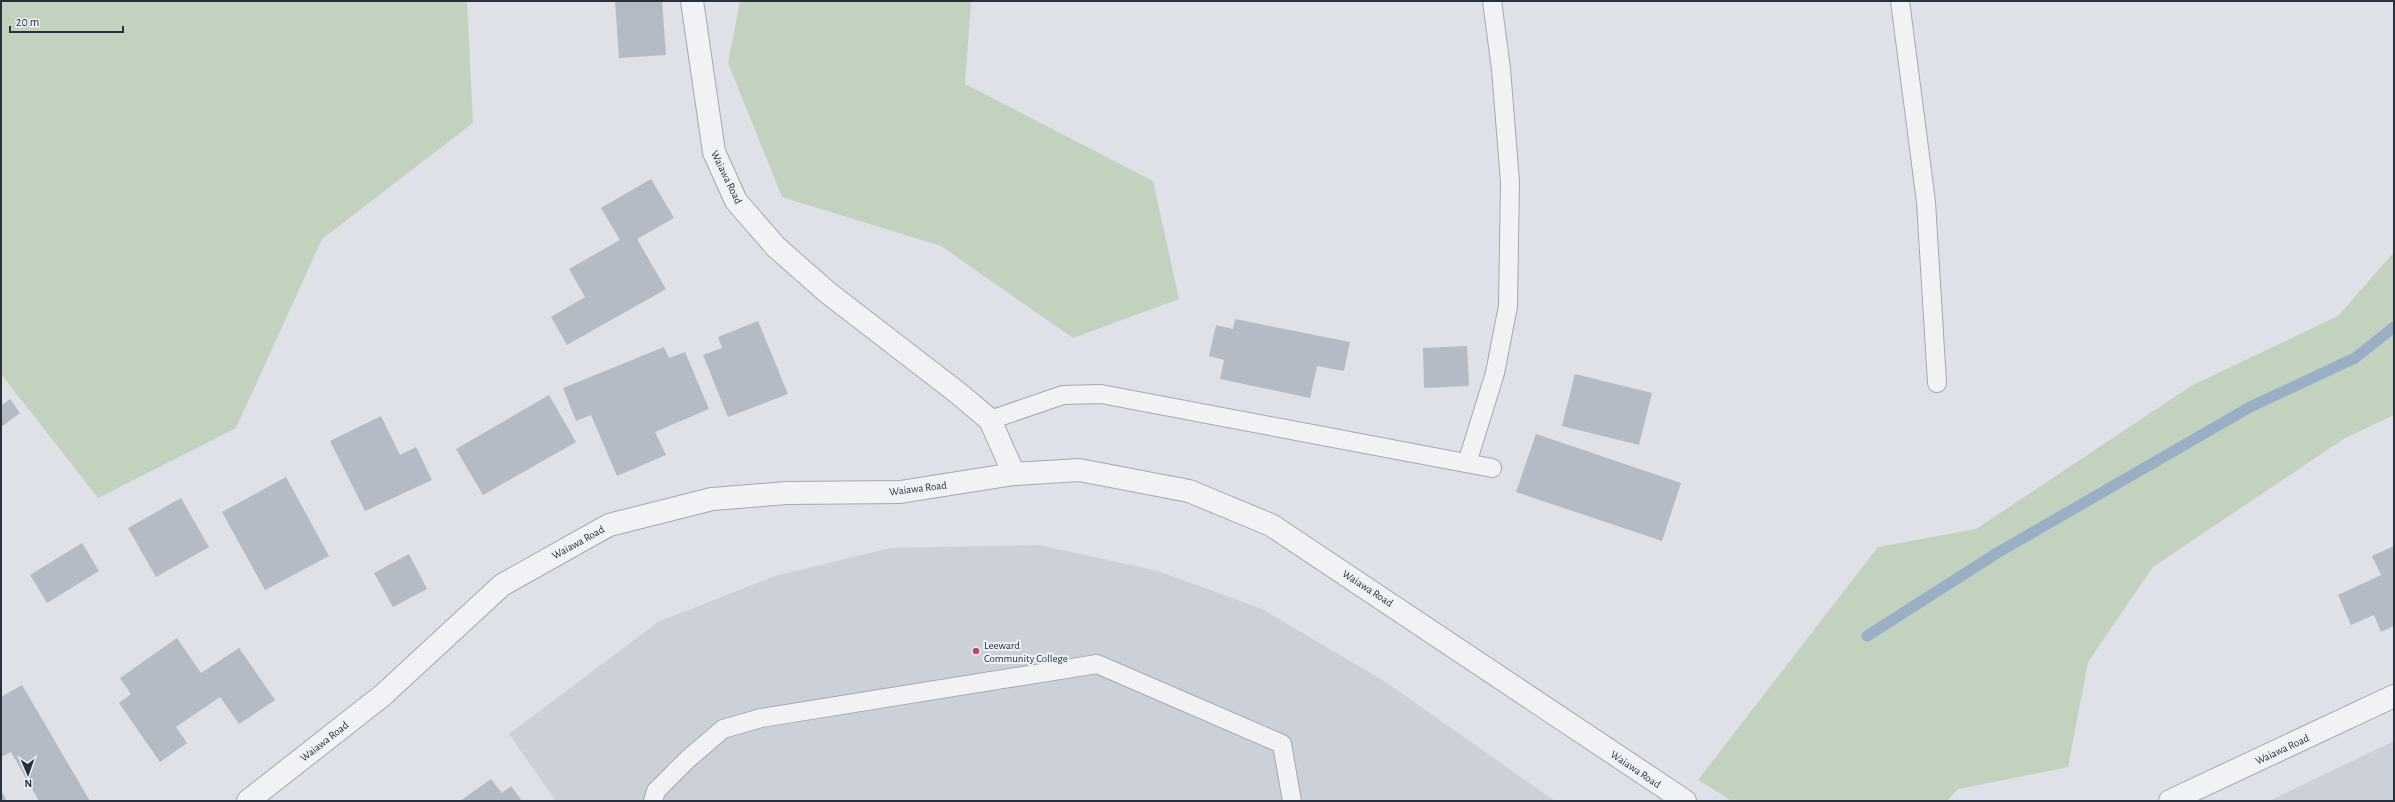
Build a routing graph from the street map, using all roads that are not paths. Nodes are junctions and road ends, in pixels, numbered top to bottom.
1 (692, 1) edge
2 (1492, 1) edge
3 (1900, 1) edge
4 (1937, 383) dead end
5 (990, 420) junction
6 (1468, 464) junction
7 (1492, 468) dead end
8 (1014, 474) junction
9 (2394, 696) edge
10 (248, 801) edge
11 (653, 801) edge
12 (1292, 801) edge
13 (1684, 801) edge
14 (2170, 801) edge

1 - 5 street, Waiawa Road
2 - 6 lane
3 - 4 lane
5 - 6 lane
5 - 8 street, Waiawa Road
6 - 7 lane
8 - 10 street, Waiawa Road
8 - 13 street, Waiawa Road
9 - 14 street, Waiawa Road
11 - 12 lane

